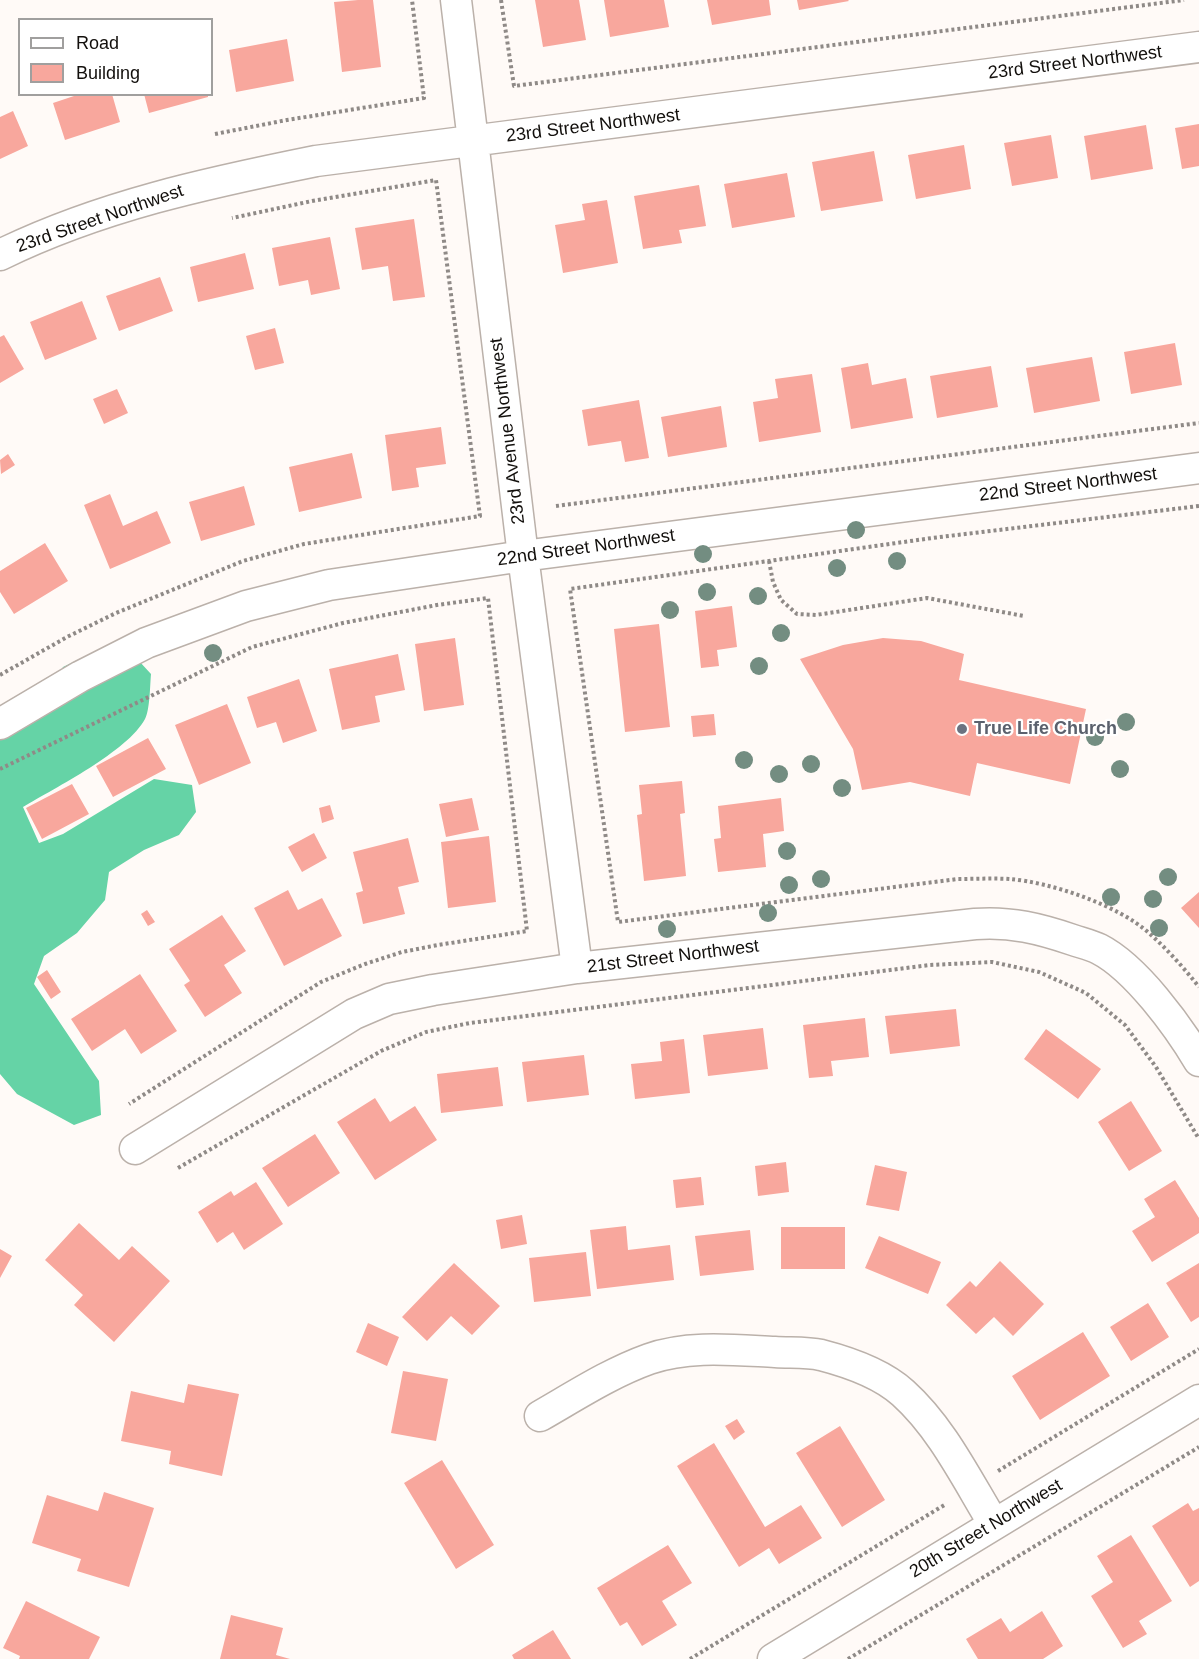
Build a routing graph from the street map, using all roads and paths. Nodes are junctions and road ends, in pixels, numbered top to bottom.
1 (412, 0) edge
2 (456, 0) edge
3 (501, 0) edge
4 (1184, 0) edge
5 (1199, 47) edge
6 (215, 134) dead end
7 (474, 141) junction
8 (232, 218) dead end
9 (0, 255) edge
10 (1199, 423) edge
11 (1199, 468) edge
12 (556, 506) dead end
13 (1199, 506) edge
14 (480, 516) dead end
15 (523, 556) junction
16 (769, 561) junction
17 (1024, 616) dead end
18 (0, 724) edge
19 (0, 769) edge
20 (527, 931) dead end
21 (577, 968) junction
22 (1199, 987) edge
23 (1199, 1061) edge
24 (1199, 1139) edge
25 (135, 1149) dead end
26 (178, 1168) dead end
27 (1199, 1349) edge
28 (1199, 1400) edge
29 (540, 1416) dead end
30 (1199, 1447) edge
31 (1005, 1466) dead end
32 (942, 1506) dead end
33 (994, 1524) junction
34 (690, 1659) edge
35 (773, 1659) edge
36 (848, 1659) edge

1 - 6 path
2 - 7 street, 23rd Avenue Northwest
3 - 4 path
5 - 7 street, 23rd Street Northwest
7 - 9 street, 23rd Street Northwest
7 - 15 street, 23rd Avenue Northwest
8 - 14 path
10 - 12 path
11 - 15 street, 22nd Street Northwest
13 - 16 path
15 - 18 street, 22nd Street Northwest
15 - 21 street, 23rd Avenue Northwest
16 - 17 path
16 - 22 path
19 - 20 path
21 - 23 street, 21st Street Northwest
21 - 25 street, 21st Street Northwest
24 - 26 path
27 - 31 path
28 - 33 street, 20th Street Northwest
29 - 33 street
30 - 36 path
32 - 34 path
33 - 35 street, 20th Street Northwest

